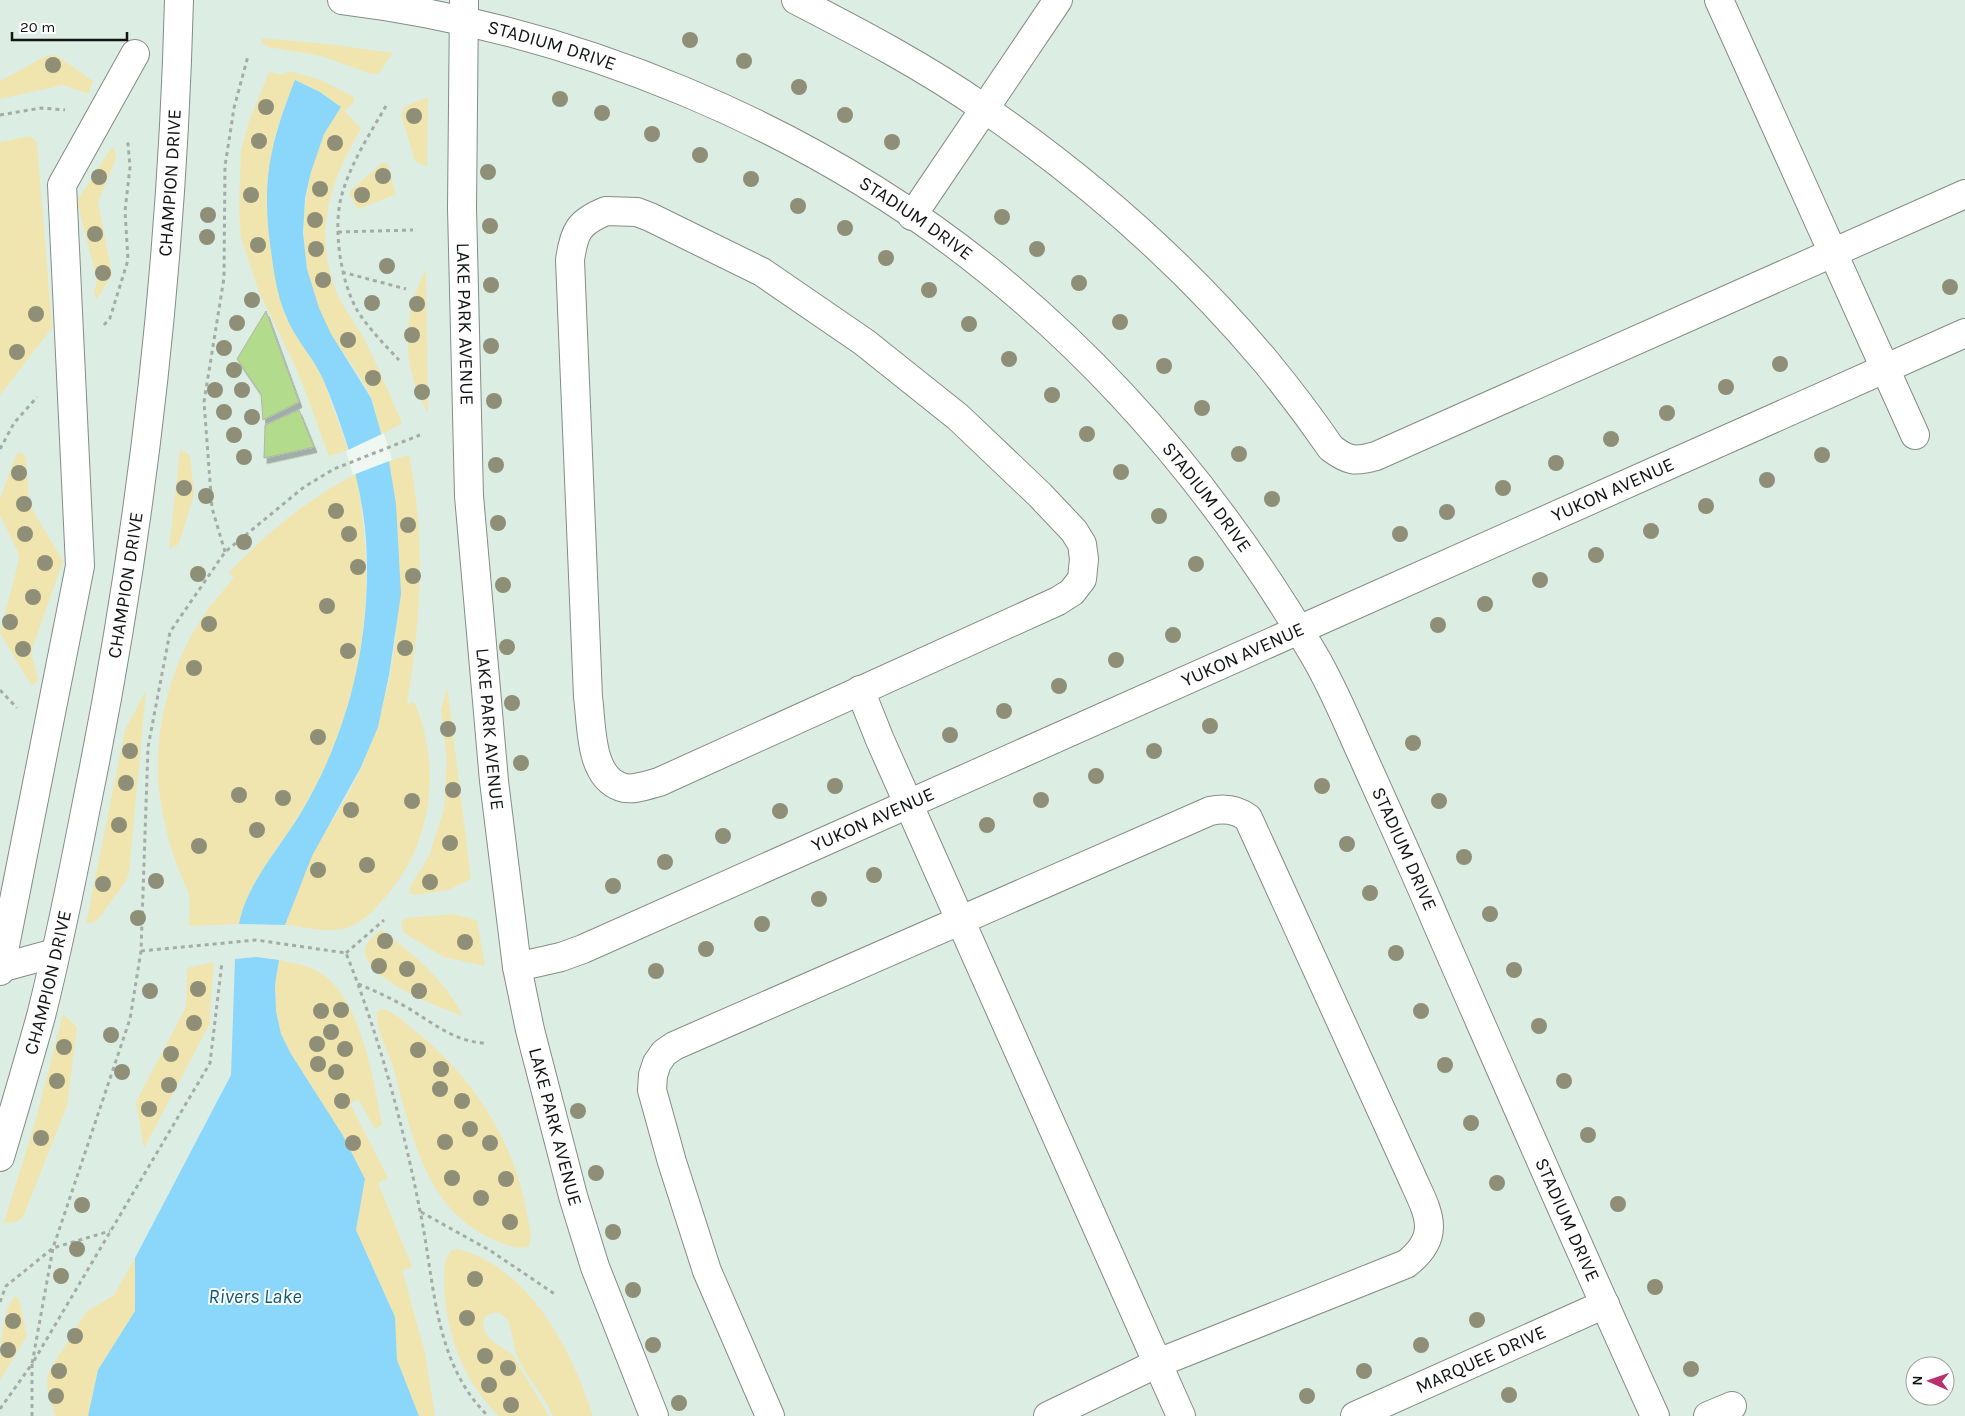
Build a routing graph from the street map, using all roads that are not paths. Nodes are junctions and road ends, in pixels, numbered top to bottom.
1 (179, 0) edge
2 (342, 0) edge
3 (796, 0) edge
4 (1058, 0) edge
5 (1719, 0) edge
6 (464, 10) edge
7 (135, 54) dead end
8 (985, 109) junction
9 (1965, 194) edge
10 (912, 216) junction
11 (1833, 253) junction
12 (1965, 333) edge
13 (1885, 369) junction
14 (1915, 436) dead end
15 (1299, 630) junction
16 (860, 690) junction
17 (909, 804) junction
18 (961, 920) junction
19 (55, 953) junction
20 (517, 967) junction
21 (0, 969) edge
22 (0, 1157) edge
23 (1605, 1304) junction
24 (1158, 1363) junction
25 (654, 1416) edge
26 (770, 1416) edge
27 (1048, 1416) edge
28 (1181, 1416) edge
29 (1355, 1416) edge
30 (1655, 1416) edge

1 - 19 street, CHAMPION DRIVE
2 - 6 street, STADIUM DRIVE
3 - 8 street
4 - 8 street
5 - 11 street
6 - 10 street, STADIUM DRIVE
6 - 20 street, LAKE PARK AVENUE
7 - 21 street
8 - 10 street
8 - 11 street
9 - 11 street
10 - 15 street, STADIUM DRIVE
11 - 13 street
12 - 13 street, YUKON AVENUE
13 - 14 street
13 - 15 street, YUKON AVENUE
15 - 17 street, YUKON AVENUE
15 - 23 street, STADIUM DRIVE
16 - 16 street
16 - 17 street
17 - 18 street
17 - 20 street, YUKON AVENUE
18 - 24 street
18 - 24 street
18 - 26 street
19 - 21 street
19 - 22 street, CHAMPION DRIVE
20 - 25 street, LAKE PARK AVENUE
23 - 29 street, MARQUEE DRIVE
23 - 30 street, STADIUM DRIVE
24 - 27 street
24 - 28 street

